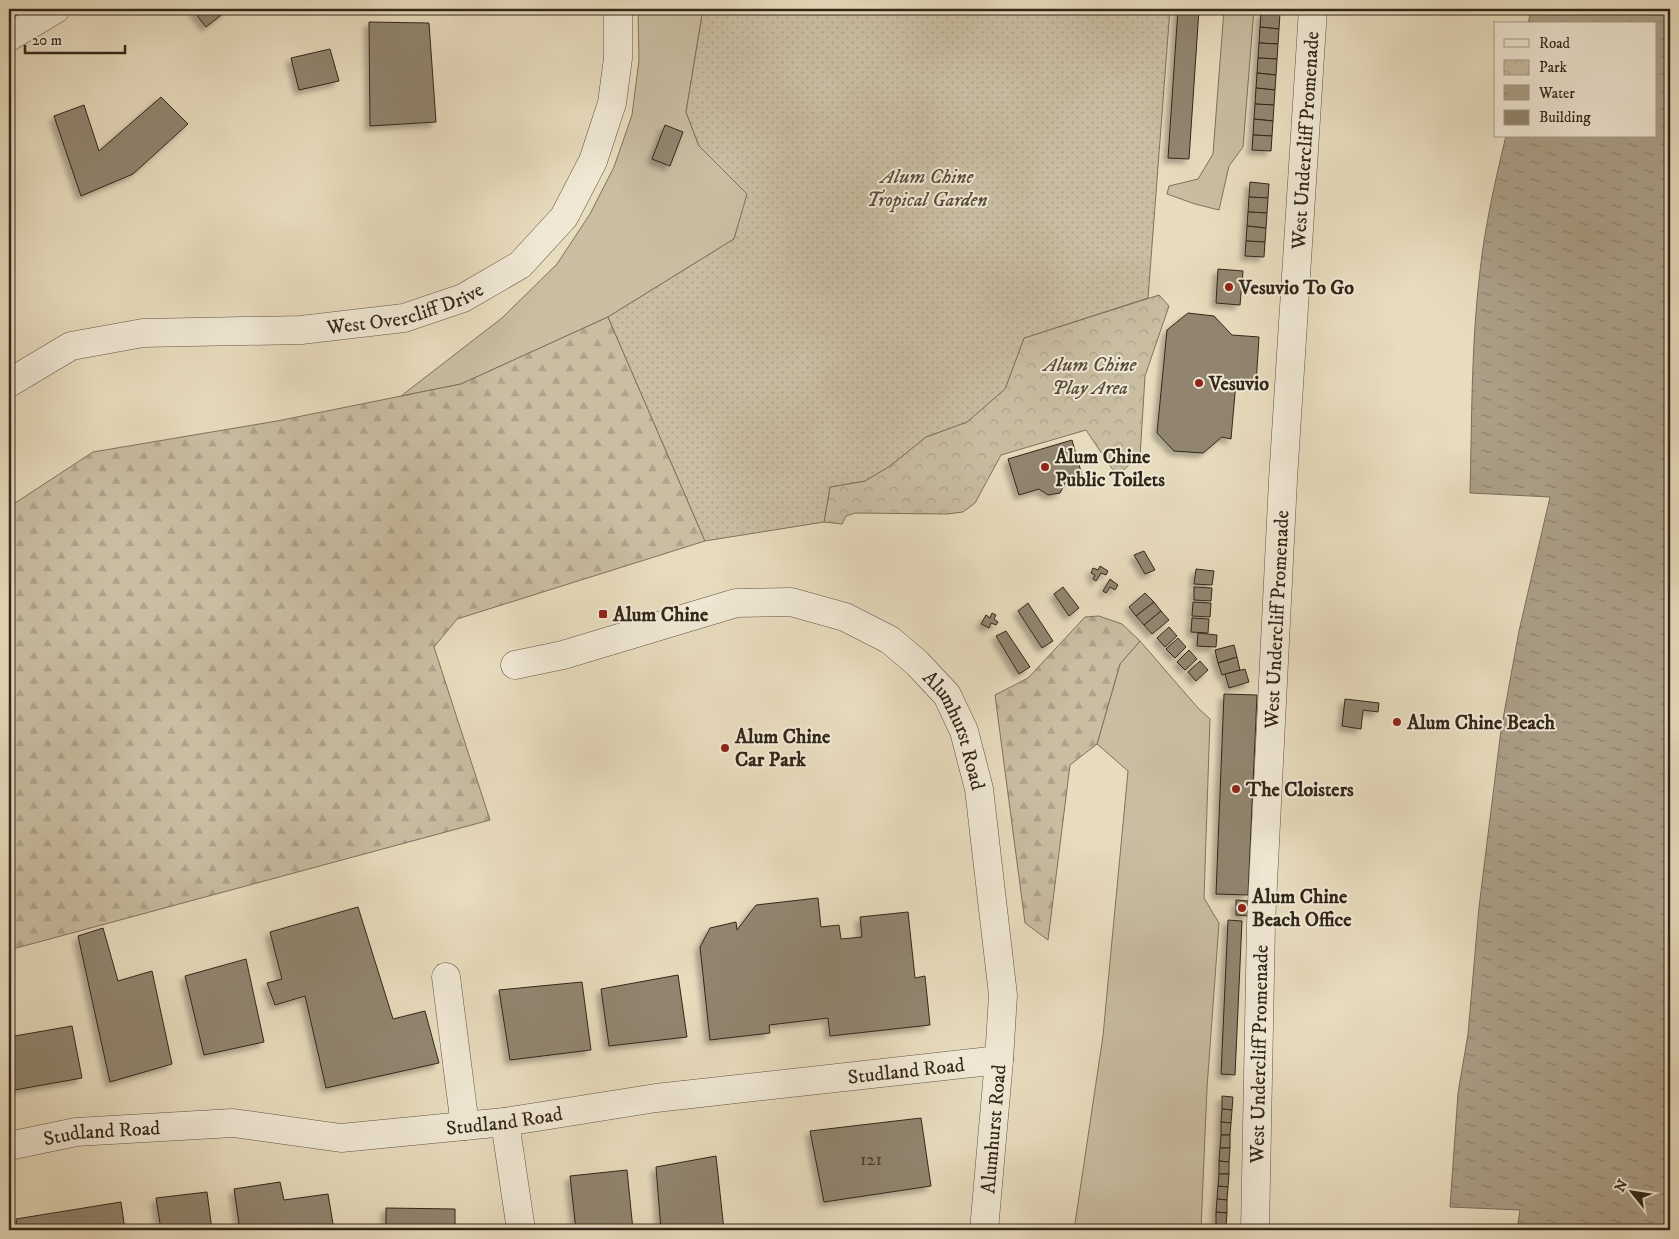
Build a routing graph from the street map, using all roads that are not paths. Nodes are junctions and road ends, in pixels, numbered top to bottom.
1 (56, 9) edge
2 (618, 9) edge
3 (1313, 9) edge
4 (9, 37) edge
5 (9, 382) edge
6 (514, 665) dead end
7 (446, 976) dead end
8 (1000, 1060) junction
9 (506, 1122) junction
10 (465, 1126) junction
11 (9, 1146) edge
12 (521, 1230) edge
13 (984, 1230) edge
14 (1255, 1230) edge

1 - 4 street
2 - 5 street, West Overcliff Drive
3 - 14 street, West Undercliff Promenade
6 - 8 street, Alumhurst Road
7 - 10 street
8 - 9 street, Studland Road
8 - 13 street, Alumhurst Road
9 - 10 street, Studland Road
9 - 12 street
10 - 11 street, Studland Road

